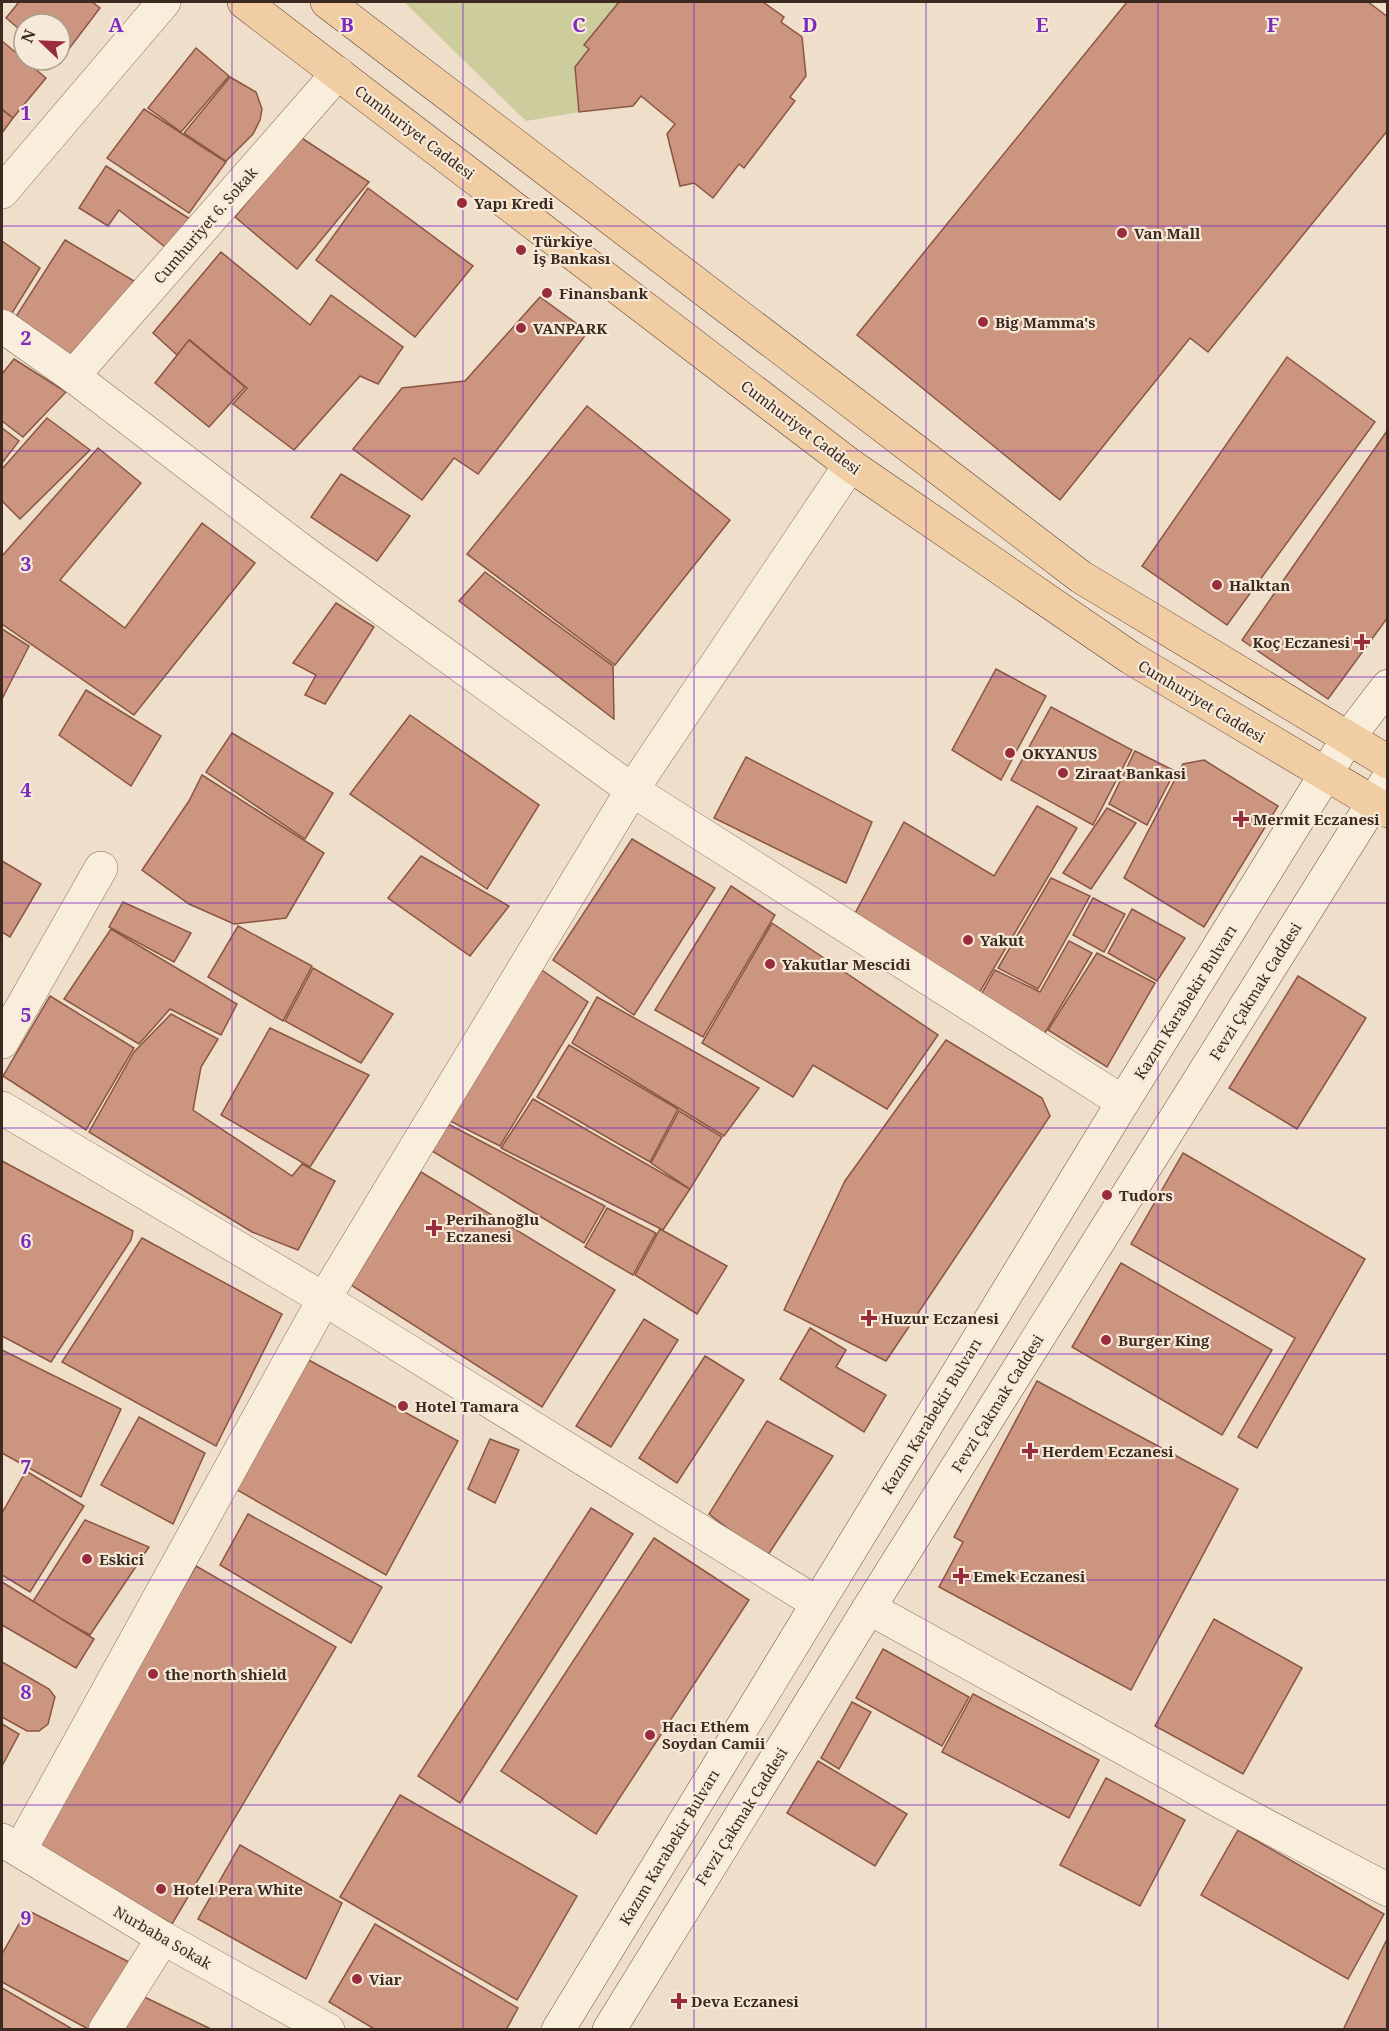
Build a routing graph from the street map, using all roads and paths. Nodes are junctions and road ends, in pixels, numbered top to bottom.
1 (164, 2) edge
2 (244, 2) edge
3 (327, 2) edge
4 (338, 73) junction
5 (2, 192) edge
6 (2, 326) edge
7 (73, 376) junction
8 (850, 465) junction
9 (1388, 686) edge
10 (1348, 738) junction
11 (1388, 762) edge
12 (1325, 775) junction
13 (632, 790) junction
14 (1383, 797) edge
15 (101, 868) dead end
16 (2, 1042) edge
17 (1123, 1102) junction
18 (2, 1108) edge
19 (324, 1299) junction
20 (817, 1603) junction
21 (869, 1608) junction
22 (11, 1845) edge
23 (1388, 1890) edge
24 (163, 1938) junction
25 (105, 2030) edge
26 (328, 2030) edge
27 (558, 2030) edge
28 (609, 2030) edge

1 - 5 street
2 - 4 main road, Cumhuriyet Caddesi
3 - 10 main road
4 - 7 street, Cumhuriyet 6. Sokak
4 - 8 main road, Cumhuriyet Caddesi
6 - 7 street
7 - 13 street
8 - 12 main road, Cumhuriyet Caddesi
8 - 13 street
9 - 10 street
10 - 11 main road
10 - 12 street
12 - 14 main road, Cumhuriyet Caddesi
12 - 17 street, Kazım Karabekir Bulvarı
13 - 17 street
13 - 19 street
14 - 21 street, Fevzi Çakmak Caddesi
15 - 16 street
17 - 20 street, Kazım Karabekir Bulvarı
18 - 19 street
19 - 20 street
19 - 22 street
20 - 27 street, Kazım Karabekir Bulvarı
21 - 23 street
21 - 28 street, Fevzi Çakmak Caddesi
22 - 24 street, Nurbaba Sokak
24 - 25 street
24 - 26 street, Nurbaba Sokak

